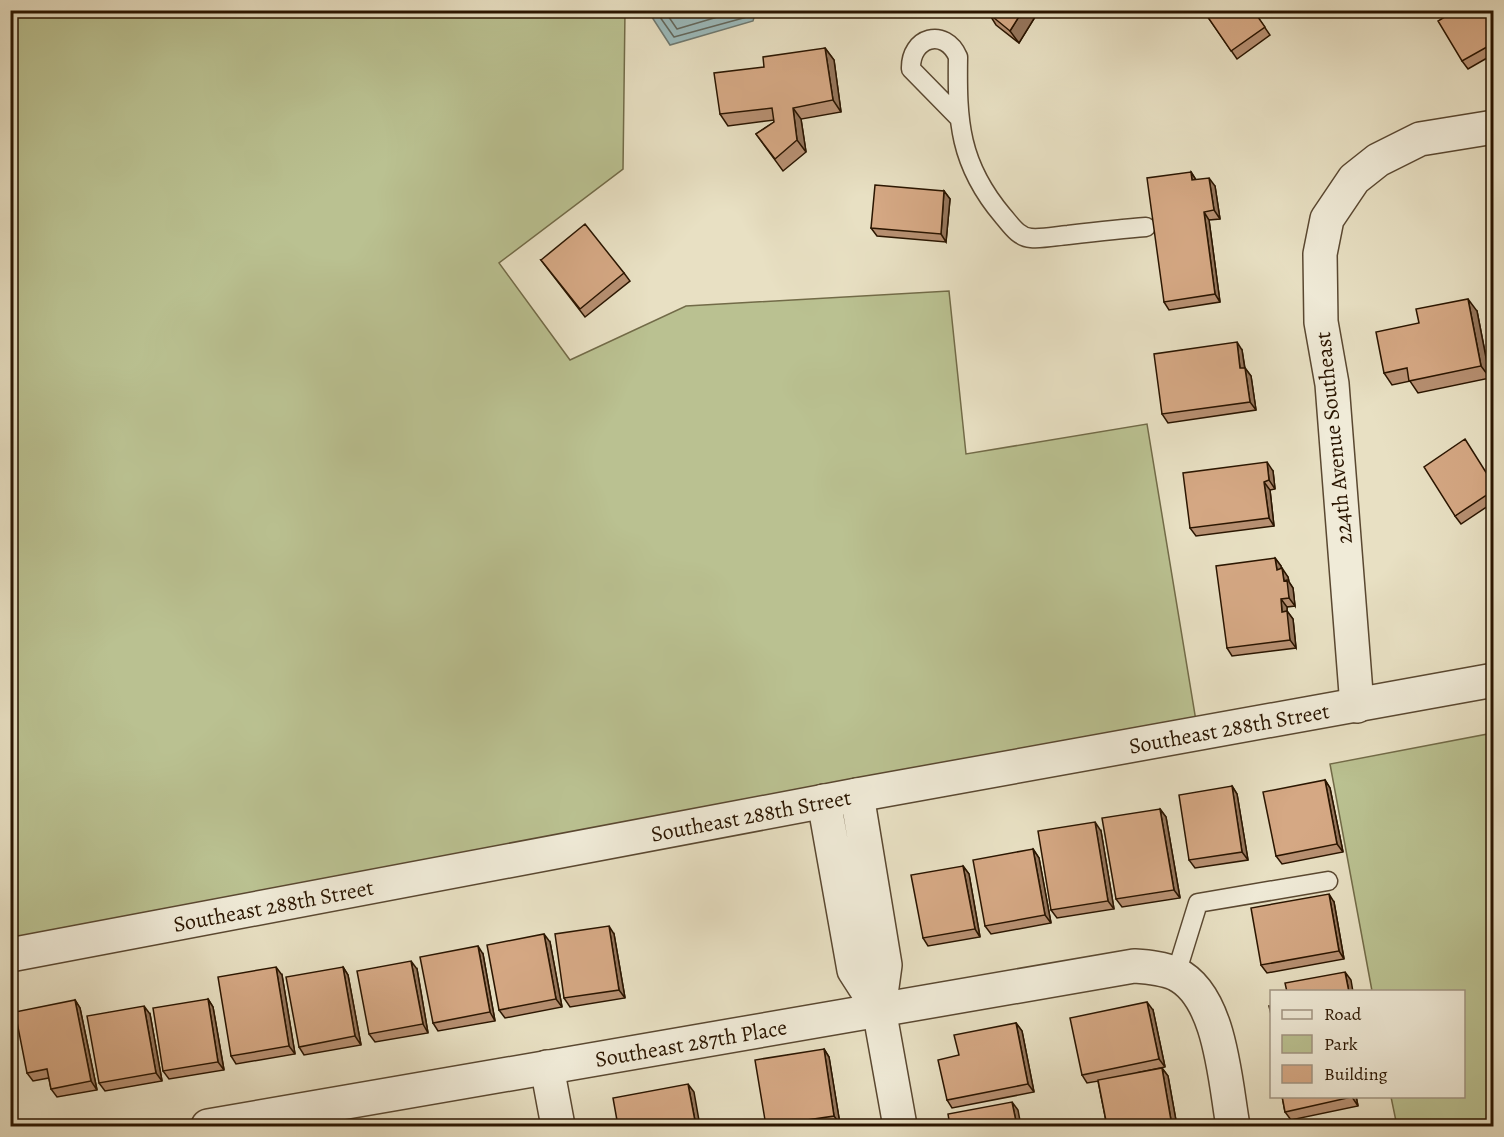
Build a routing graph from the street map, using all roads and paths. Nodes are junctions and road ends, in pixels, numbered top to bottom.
1 (959, 118) dead end
2 (1494, 127) edge
3 (1146, 227) dead end
4 (1494, 680) edge
5 (1357, 706) junction
6 (857, 795) junction
7 (824, 801) junction
8 (1328, 881) dead end
9 (10, 955) edge
10 (1176, 974) junction
11 (879, 1009) junction
12 (547, 1067) junction
13 (219, 1126) edge
14 (558, 1126) edge
15 (900, 1126) edge
16 (1233, 1126) edge

1 - 3 lane
2 - 5 street, 224th Avenue Southeast
4 - 5 street, Southeast 288th Street
5 - 6 street, Southeast 288th Street
6 - 7 street, Southeast 288th Street
6 - 11 street
7 - 9 street, Southeast 288th Street
7 - 11 street
8 - 10 lane
10 - 11 street, Southeast 287th Place
10 - 16 street
11 - 12 street, Southeast 287th Place
11 - 15 street
12 - 13 street, Southeast 287th Place
12 - 14 street

